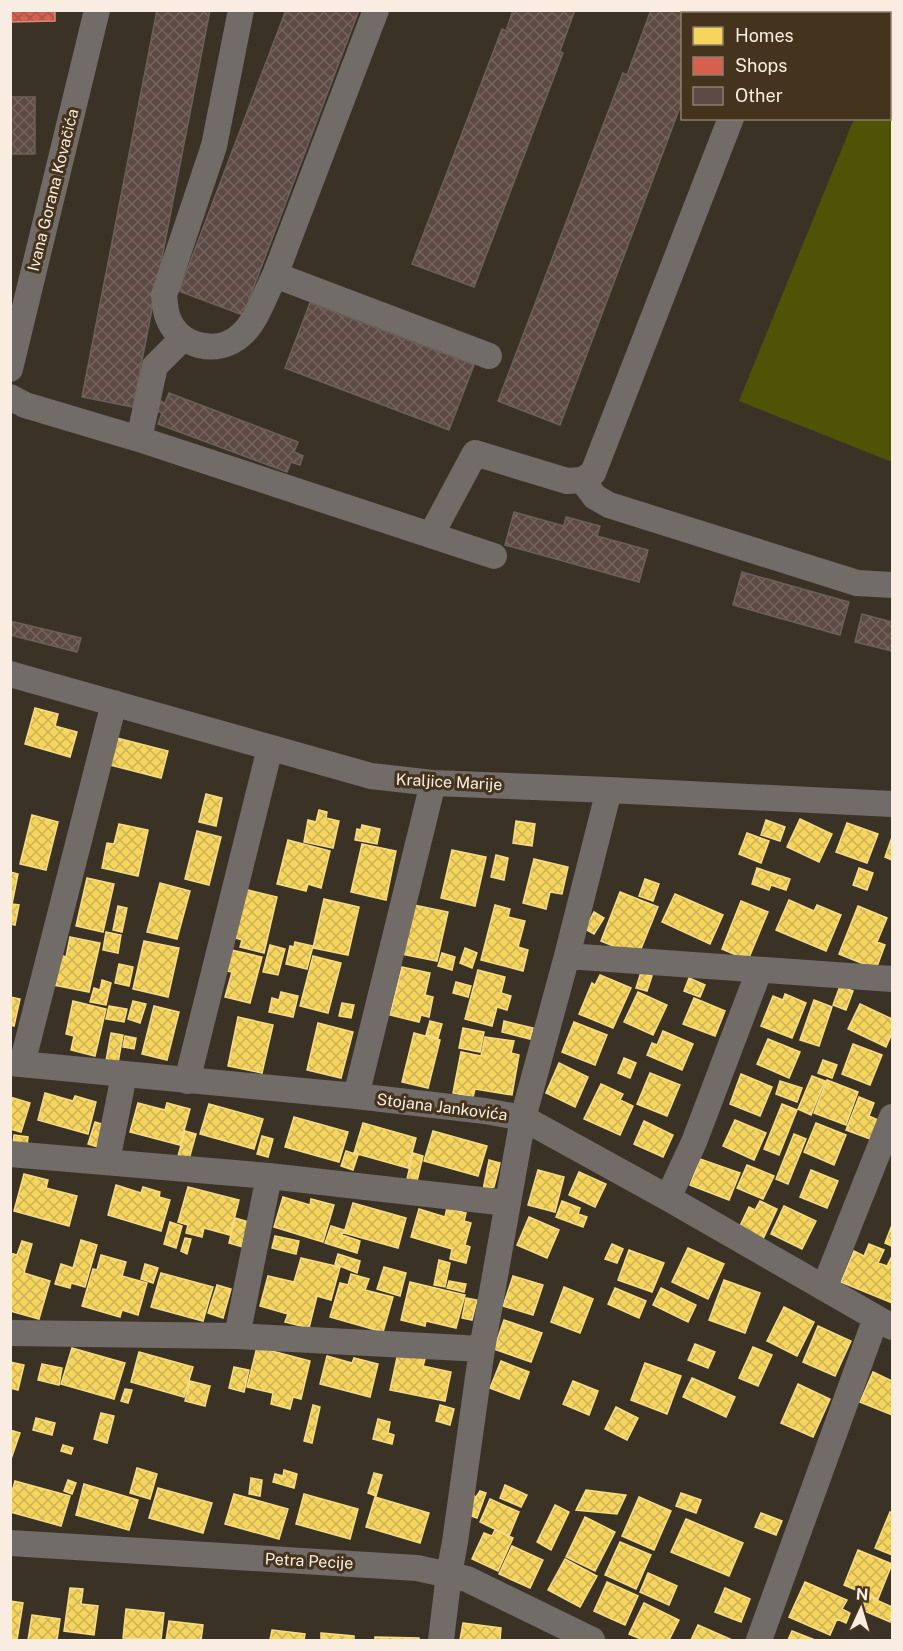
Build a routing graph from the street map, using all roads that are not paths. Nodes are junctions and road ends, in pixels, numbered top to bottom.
1 (97, 10) edge
2 (241, 10) edge
3 (376, 10) edge
4 (730, 120) edge
5 (275, 275) junction
6 (183, 338) junction
7 (489, 356) dead end
8 (10, 369) edge
9 (10, 397) edge
10 (139, 439) junction
11 (582, 480) junction
12 (431, 535) junction
13 (494, 556) dead end
14 (892, 585) edge
15 (14, 676) edge
16 (114, 703) junction
17 (270, 748) junction
18 (433, 783) junction
19 (609, 790) junction
20 (892, 804) edge
21 (567, 956) junction
22 (759, 970) junction
23 (892, 979) edge
24 (16, 1064) edge
25 (124, 1075) junction
26 (187, 1081) junction
27 (356, 1096) junction
28 (892, 1117) edge
29 (523, 1118) junction
30 (10, 1154) edge
31 (107, 1161) junction
32 (268, 1176) junction
33 (668, 1198) junction
34 (507, 1203) junction
35 (824, 1288) junction
36 (884, 1323) edge
37 (10, 1333) edge
38 (237, 1336) junction
39 (482, 1349) junction
40 (10, 1543) edge
41 (449, 1574) junction
42 (441, 1641) edge
43 (592, 1641) edge
44 (759, 1641) edge

1 - 8 street, Ivana Gorana Kovačića
2 - 6 street
3 - 5 street
4 - 11 street
5 - 6 street
5 - 7 street
6 - 10 street
9 - 10 street
10 - 12 street
11 - 12 street
11 - 14 street
12 - 13 street
15 - 16 street, Kraljice Marije
16 - 17 street, Kraljice Marije
16 - 24 street
17 - 18 street, Kraljice Marije
17 - 26 street
18 - 19 street, Kraljice Marije
18 - 27 street
19 - 20 street, Kraljice Marije
19 - 21 street
21 - 22 street
21 - 29 street
22 - 23 street
22 - 33 street
24 - 25 street, Stojana Jankovića
25 - 26 street, Stojana Jankovića
25 - 31 street
26 - 27 street, Stojana Jankovića
27 - 29 street, Stojana Jankovića
28 - 35 street
29 - 33 street, Stojana Jankovića
29 - 34 street
30 - 31 street
31 - 32 street
32 - 34 street
32 - 38 street
33 - 35 street, Stojana Jankovića
34 - 39 street
35 - 36 street, Stojana Jankovića
36 - 44 street
37 - 38 street
38 - 39 street
39 - 41 street
40 - 41 street, Petra Pecije
41 - 42 street
41 - 43 street, Petra Pecije

